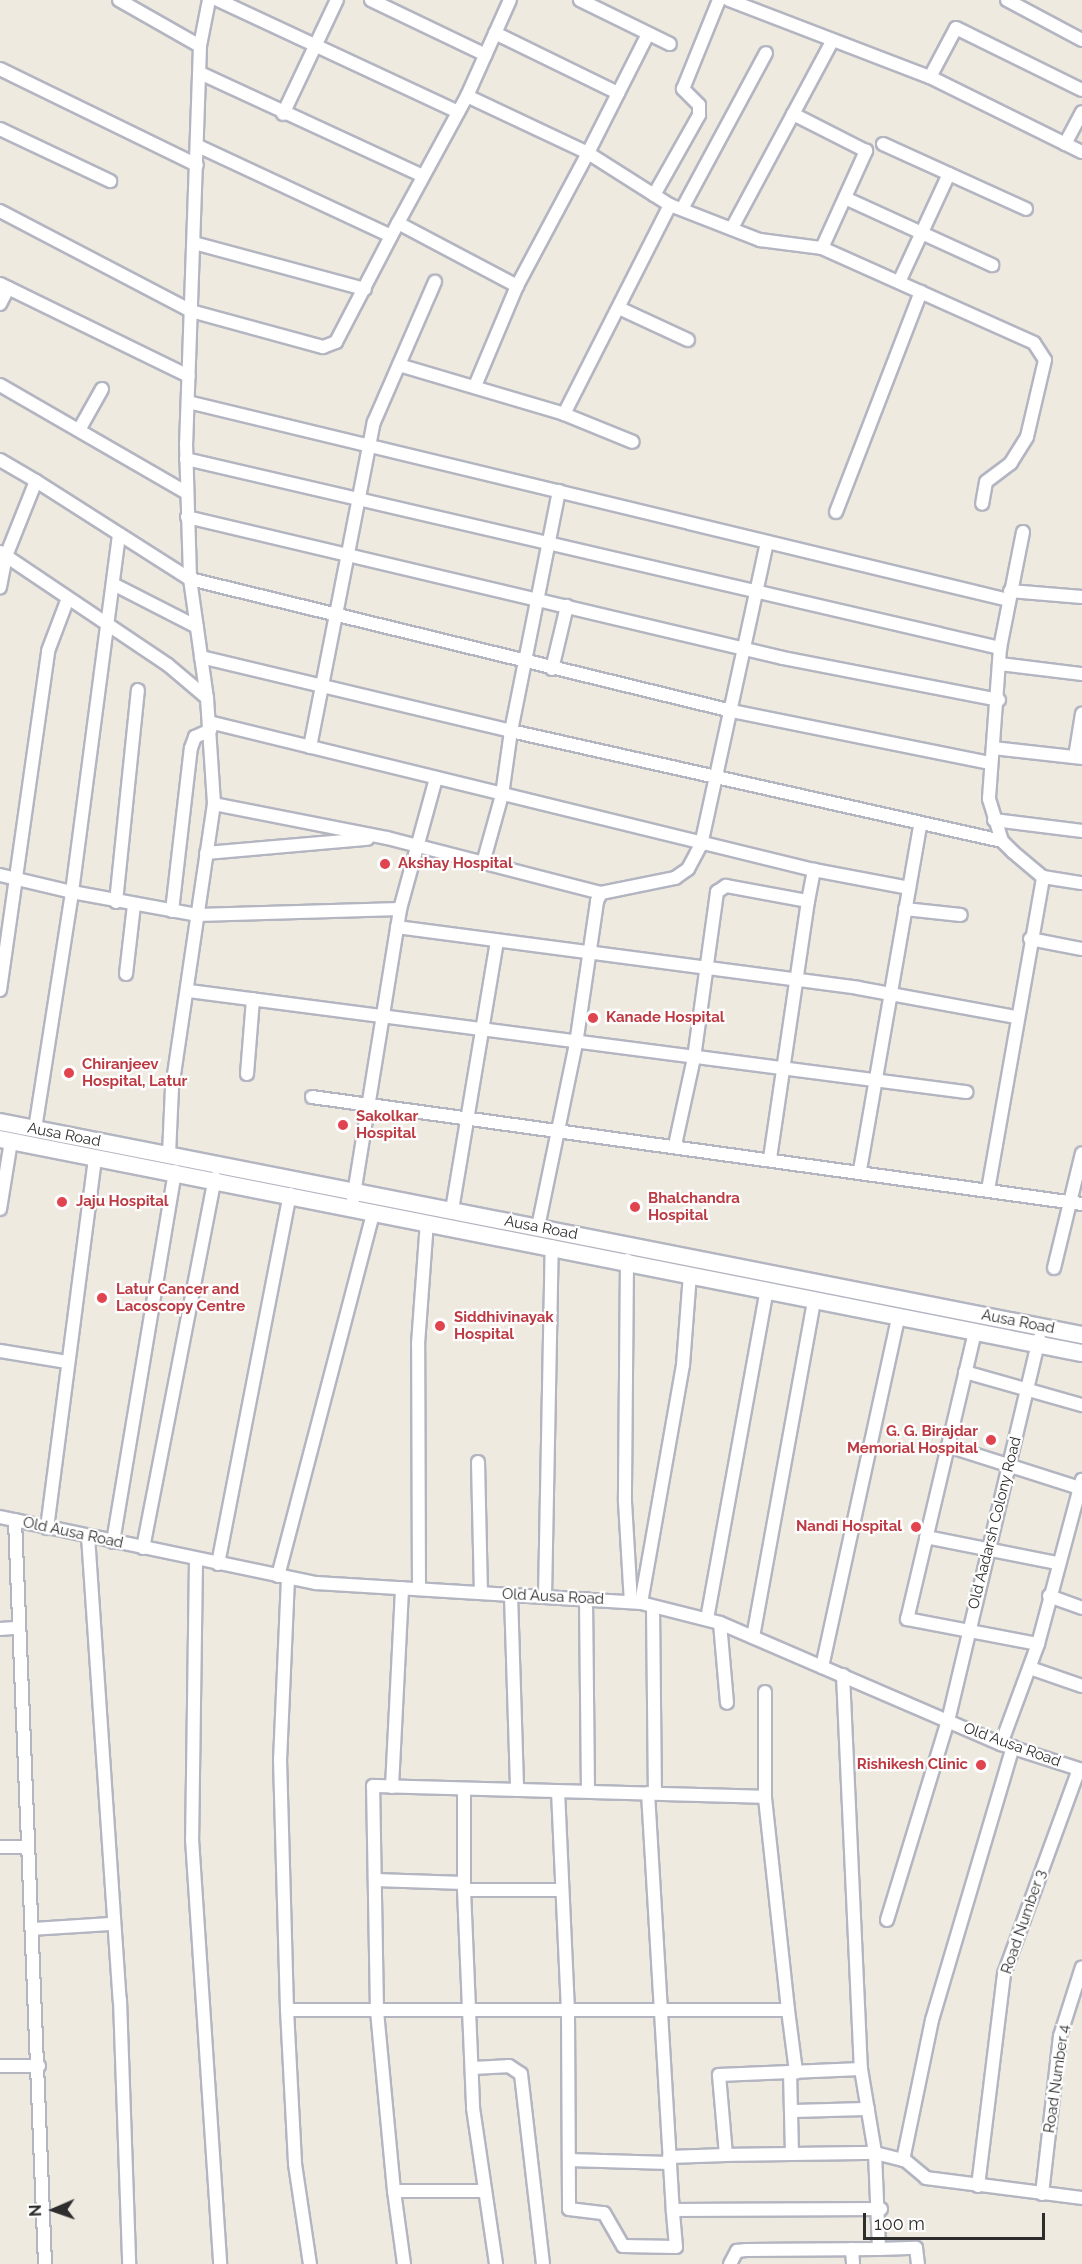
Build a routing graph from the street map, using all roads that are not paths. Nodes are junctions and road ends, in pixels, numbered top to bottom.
1 (118, 0) edge
2 (209, 0) edge
3 (218, 0) edge
4 (337, 0) edge
5 (371, 0) edge
6 (510, 0) edge
7 (580, 0) edge
8 (719, 0) edge
9 (729, 0) edge
10 (1007, 0) edge
11 (495, 33) junction
12 (648, 34) junction
13 (833, 40) junction
14 (1082, 40) edge
15 (670, 44) dead end
16 (201, 46) junction
17 (314, 48) junction
18 (766, 53) dead end
19 (486, 55) junction
20 (0, 69) edge
21 (200, 73) junction
22 (930, 77) junction
23 (1082, 90) edge
24 (618, 93) junction
25 (467, 96) junction
26 (458, 112) junction
27 (1082, 112) edge
28 (283, 114) junction
29 (793, 114) junction
30 (0, 129) edge
31 (883, 144) dead end
32 (1065, 144) junction
33 (198, 146) junction
34 (1082, 152) edge
35 (588, 153) junction
36 (197, 165) junction
37 (421, 174) junction
38 (949, 174) junction
39 (110, 181) dead end
40 (654, 195) junction
41 (845, 198) junction
42 (676, 207) junction
43 (1026, 209) dead end
44 (0, 211) edge
45 (398, 223) junction
46 (732, 228) junction
47 (923, 231) junction
48 (392, 236) junction
49 (194, 243) junction
50 (822, 248) junction
51 (992, 265) dead end
52 (435, 282) dead end
53 (899, 282) junction
54 (4, 286) edge
55 (517, 286) junction
56 (365, 289) junction
57 (921, 292) junction
58 (0, 304) edge
59 (619, 308) junction
60 (191, 311) junction
61 (688, 340) dead end
62 (399, 365) junction
63 (189, 376) junction
64 (0, 385) edge
65 (475, 386) junction
66 (102, 389) dead end
67 (188, 402) junction
68 (564, 414) junction
69 (79, 430) junction
70 (633, 442) dead end
71 (369, 446) junction
72 (186, 459) junction
73 (0, 460) edge
74 (36, 481) junction
75 (559, 491) junction
76 (187, 493) junction
77 (357, 503) junction
78 (982, 504) dead end
79 (836, 512) dead end
80 (187, 517) junction
81 (1023, 532) dead end
82 (119, 534) junction
83 (767, 542) junction
84 (547, 545) junction
85 (347, 551) junction
86 (3, 554) edge
87 (190, 579) junction
88 (115, 585) junction
89 (0, 587) edge
90 (757, 593) junction
91 (1009, 596) junction
92 (1082, 597) edge
93 (537, 599) junction
94 (68, 601) junction
95 (567, 606) junction
96 (333, 616) junction
97 (106, 625) junction
98 (197, 627) junction
99 (1000, 648) junction
100 (745, 649) junction
101 (201, 657) junction
102 (529, 662) junction
103 (1000, 664) junction
104 (552, 669) junction
105 (1082, 675) edge
106 (321, 686) junction
107 (138, 690) dead end
108 (207, 698) junction
109 (999, 700) junction
110 (732, 711) junction
111 (1082, 714) edge
112 (210, 726) junction
113 (511, 731) junction
114 (310, 747) junction
115 (993, 748) junction
116 (1078, 758) edge
117 (991, 763) junction
118 (436, 778) junction
119 (718, 781) junction
120 (502, 795) junction
121 (213, 804) junction
122 (994, 820) junction
123 (920, 826) junction
124 (1082, 831) edge
125 (387, 838) junction
126 (1002, 841) junction
127 (701, 845) junction
128 (417, 847) junction
129 (206, 853) junction
130 (483, 863) junction
131 (814, 870) junction
132 (0, 875) edge
133 (1043, 877) junction
134 (14, 878) junction
135 (1082, 883) edge
136 (909, 888) junction
137 (72, 892) junction
138 (601, 893) junction
139 (808, 901) junction
140 (116, 902) junction
141 (134, 905) junction
142 (400, 909) junction
143 (905, 909) junction
144 (172, 911) junction
145 (197, 915) junction
146 (961, 915) dead end
147 (397, 927) junction
148 (1030, 939) junction
149 (497, 941) junction
150 (1082, 949) edge
151 (588, 954) junction
152 (708, 969) junction
153 (126, 974) dead end
154 (798, 980) junction
155 (0, 990) edge
156 (189, 991) junction
157 (890, 994) junction
158 (253, 999) junction
159 (383, 1016) junction
160 (1016, 1017) junction
161 (478, 1028) junction
162 (576, 1044) junction
163 (694, 1058) junction
164 (785, 1069) junction
165 (247, 1074) dead end
166 (875, 1081) junction
167 (966, 1092) dead end
168 (312, 1097) dead end
169 (372, 1104) junction
170 (471, 1116) junction
171 (0, 1122) edge
172 (556, 1128) junction
173 (35, 1129) junction
174 (5, 1140) edge
175 (675, 1145) junction
176 (1082, 1153) edge
177 (169, 1154) junction
178 (95, 1157) junction
179 (770, 1157) junction
180 (860, 1170) junction
181 (174, 1171) junction
182 (214, 1178) junction
183 (988, 1190) junction
184 (290, 1194) junction
185 (353, 1198) junction
186 (1077, 1203) edge
187 (0, 1209) edge
188 (452, 1210) junction
189 (374, 1211) junction
190 (427, 1222) junction
191 (538, 1227) junction
192 (552, 1246) junction
193 (627, 1260) junction
194 (1054, 1268) dead end
195 (690, 1274) junction
196 (767, 1290) junction
197 (814, 1300) junction
198 (898, 1317) junction
199 (1043, 1326) junction
200 (975, 1332) junction
201 (1082, 1335) edge
202 (1038, 1344) junction
203 (0, 1351) edge
204 (1082, 1353) edge
205 (67, 1362) junction
206 (965, 1372) junction
207 (1030, 1388) junction
208 (1082, 1406) edge
209 (948, 1446) junction
210 (478, 1462) dead end
211 (1008, 1466) junction
212 (1081, 1484) edge
213 (0, 1517) edge
214 (15, 1521) junction
215 (47, 1528) junction
216 (88, 1536) junction
217 (926, 1537) junction
218 (113, 1542) junction
219 (142, 1548) junction
220 (989, 1548) junction
221 (196, 1560) junction
222 (1057, 1563) junction
223 (218, 1564) junction
224 (283, 1577) junction
225 (402, 1588) junction
226 (419, 1589) junction
227 (481, 1593) junction
228 (511, 1595) junction
229 (1049, 1596) junction
230 (545, 1597) junction
231 (586, 1599) junction
232 (636, 1603) junction
233 (653, 1607) junction
234 (1082, 1608) edge
235 (707, 1619) junction
236 (720, 1623) junction
237 (16, 1628) junction
238 (0, 1629) edge
239 (969, 1631) junction
240 (753, 1637) junction
241 (1038, 1644) junction
242 (822, 1666) junction
243 (1030, 1668) junction
244 (843, 1676) junction
245 (1082, 1686) edge
246 (765, 1692) dead end
247 (727, 1703) dead end
248 (948, 1721) junction
249 (1007, 1745) junction
250 (1080, 1770) edge
251 (392, 1787) junction
252 (464, 1789) junction
253 (517, 1790) junction
254 (558, 1791) junction
255 (588, 1791) junction
256 (652, 1793) junction
257 (765, 1797) junction
258 (0, 1847) edge
259 (28, 1847) junction
260 (375, 1880) junction
261 (464, 1886) junction
262 (562, 1890) junction
263 (887, 1920) dead end
264 (112, 1924) junction
265 (32, 1929) junction
266 (1082, 1967) edge
267 (287, 2010) junction
268 (788, 2010) junction
269 (377, 2011) junction
270 (568, 2011) junction
271 (660, 2011) junction
272 (472, 2012) junction
273 (0, 2066) edge
274 (39, 2066) junction
275 (472, 2068) junction
276 (861, 2069) junction
277 (793, 2072) junction
278 (868, 2109) junction
279 (791, 2110) junction
280 (792, 2152) junction
281 (876, 2153) junction
282 (726, 2155) junction
283 (569, 2160) junction
284 (669, 2160) junction
285 (903, 2160) junction
286 (978, 2186) junction
287 (394, 2191) junction
288 (485, 2191) junction
289 (1042, 2194) junction
290 (1082, 2198) edge
291 (881, 2209) junction
292 (674, 2210) junction
293 (879, 2248) junction
294 (852, 2249) junction
295 (791, 2250) junction
296 (45, 2264) edge
297 (129, 2264) edge
298 (220, 2264) edge
299 (310, 2264) edge
300 (404, 2264) edge
301 (496, 2264) edge
302 (543, 2264) edge
303 (730, 2264) edge
304 (792, 2264) edge
305 (853, 2264) edge
306 (918, 2264) edge

1 - 16 street
2 - 16 street
3 - 17 street
4 - 17 street
5 - 19 street
6 - 11 street
7 - 12 street
8 - 40 street
9 - 13 street
10 - 14 street
11 - 19 street
11 - 24 street
12 - 15 street
12 - 24 street
13 - 22 street
13 - 29 street
16 - 21 street
17 - 26 street
17 - 28 street
18 - 42 street
19 - 25 street
20 - 36 street
21 - 28 street
21 - 33 street
22 - 23 street
22 - 32 street
24 - 35 street
25 - 26 street
25 - 35 street
26 - 37 street
27 - 32 street
28 - 37 street
29 - 41 street
29 - 46 street
30 - 39 street
31 - 38 street
32 - 34 street
33 - 36 street
33 - 48 street
35 - 40 street
35 - 55 street
36 - 49 street
37 - 45 street
38 - 43 street
38 - 47 street
40 - 42 street
41 - 47 street
41 - 50 street
42 - 46 street
42 - 59 street
44 - 60 street
45 - 48 street
45 - 55 street
46 - 50 street
47 - 51 street
47 - 53 street
48 - 56 street
49 - 56 street
49 - 60 street
50 - 53 street
52 - 62 street
53 - 57 street
54 - 58 street
54 - 63 street
55 - 65 street
56 - 60 street
57 - 78 street
57 - 79 street
59 - 61 street
59 - 68 street
60 - 63 street
62 - 65 street
62 - 71 street
63 - 67 street
64 - 69 street
65 - 68 street
66 - 69 street
67 - 71 street
67 - 72 street
68 - 70 street
69 - 76 street
71 - 75 street
71 - 77 street
72 - 76 street
72 - 77 street
73 - 74 street
74 - 82 street
74 - 86 street
75 - 83 street
75 - 84 street
76 - 80 street
77 - 84 street
77 - 85 street
80 - 85 street
80 - 87 street
81 - 91 street
82 - 87 street
82 - 88 street
83 - 90 street
83 - 91 street
84 - 90 street
84 - 93 street
85 - 93 street
85 - 96 street
86 - 89 street
86 - 94 street
87 - 96 street
87 - 98 street
88 - 97 street
88 - 98 street
90 - 99 street
90 - 100 street
91 - 92 street
91 - 99 street
93 - 95 street
93 - 102 street
94 - 97 street
94 - 134 street
95 - 100 street
95 - 104 street
96 - 102 street
96 - 106 street
97 - 108 street
97 - 137 street
98 - 101 street
99 - 103 street
100 - 109 street
100 - 110 street
101 - 106 street
101 - 108 street
102 - 104 street
102 - 113 street
103 - 105 street
103 - 109 street
104 - 110 street
106 - 113 street
106 - 114 street
107 - 140 street
108 - 112 street
109 - 115 street
110 - 117 street
110 - 119 street
111 - 116 street
112 - 114 street
112 - 121 street
112 - 144 street
113 - 119 street
113 - 120 street
114 - 118 street
115 - 116 street
115 - 117 street
117 - 122 street
118 - 120 street
118 - 128 street
119 - 123 street
119 - 127 street
120 - 127 street
120 - 130 street
121 - 125 street
121 - 129 street
122 - 124 street
122 - 126 street
123 - 126 street
123 - 136 street
125 - 128 street
125 - 129 street
126 - 133 street
127 - 131 street
127 - 138 street
128 - 130 street
128 - 142 street
129 - 145 street
130 - 138 street
131 - 136 street
131 - 139 street
132 - 134 street
133 - 135 street
133 - 148 street
134 - 137 street
134 - 155 street
136 - 143 street
137 - 140 street
137 - 173 street
138 - 151 street
139 - 152 street
139 - 154 street
140 - 141 street
141 - 144 street
141 - 153 street
142 - 145 street
142 - 147 street
143 - 146 street
143 - 157 street
144 - 145 street
145 - 156 street
147 - 149 street
147 - 159 street
148 - 150 street
148 - 160 street
149 - 151 street
149 - 161 street
151 - 152 street
151 - 162 street
152 - 154 street
152 - 163 street
154 - 157 street
154 - 164 street
156 - 158 street
156 - 177 street
157 - 160 street
157 - 166 street
158 - 159 street
158 - 165 street
159 - 161 street
159 - 169 street
160 - 183 street
161 - 162 street
161 - 170 street
162 - 163 street
162 - 172 street
163 - 164 street
163 - 175 street
164 - 166 street
164 - 179 street
166 - 167 street
166 - 180 street
168 - 169 street
169 - 170 street
169 - 185 street
170 - 172 street
170 - 188 street
171 - 173 main road, Ausa Road
172 - 175 street
172 - 191 street
173 - 177 main road, Ausa Road
174 - 178 main road
174 - 187 street
175 - 179 street
176 - 186 street
177 - 185 main road, Ausa Road
178 - 181 main road
178 - 205 street
179 - 180 street
180 - 183 street
181 - 182 main road
181 - 218 street
182 - 184 main road
182 - 219 street
183 - 186 street
184 - 185 main road
184 - 223 street
185 - 188 main road, Ausa Road
185 - 189 main road
186 - 194 street
188 - 191 main road, Ausa Road
189 - 190 main road
189 - 224 street
190 - 192 main road
190 - 226 street
191 - 199 main road, Ausa Road
192 - 193 main road
192 - 230 street
193 - 195 main road
193 - 232 street
195 - 196 main road
195 - 232 street
196 - 197 main road
196 - 235 street
197 - 198 main road
197 - 240 street
198 - 200 main road
198 - 242 street
199 - 201 main road, Ausa Road
199 - 202 street, Old Aadarsh Colony Road
200 - 202 main road
200 - 206 street
202 - 204 main road
202 - 207 street, Old Aadarsh Colony Road
203 - 205 street
205 - 215 street
206 - 207 street
206 - 209 street
207 - 208 street
207 - 211 street, Old Aadarsh Colony Road
209 - 211 street
209 - 217 street
210 - 227 street
211 - 212 street
211 - 220 street, Old Aadarsh Colony Road
212 - 222 street
213 - 214 street, Old Ausa Road
214 - 215 street, Old Ausa Road
214 - 237 street
215 - 216 street, Old Ausa Road
216 - 218 street, Old Ausa Road
216 - 264 street
217 - 220 street
217 - 239 street
218 - 219 street, Old Ausa Road
219 - 221 street, Old Ausa Road
220 - 222 street
220 - 239 street, Old Aadarsh Colony Road
221 - 223 street, Old Ausa Road
221 - 298 street
222 - 229 street
223 - 224 street, Old Ausa Road
224 - 225 street, Old Ausa Road
224 - 267 street
225 - 226 street, Old Ausa Road
225 - 251 street
226 - 227 street, Old Ausa Road
227 - 228 street, Old Ausa Road
228 - 230 street, Old Ausa Road
228 - 253 street
229 - 234 street
229 - 241 street
230 - 231 street, Old Ausa Road
231 - 232 street, Old Ausa Road
231 - 255 street
232 - 233 street, Old Ausa Road
233 - 235 street, Old Ausa Road
233 - 256 street
235 - 236 street, Old Ausa Road
236 - 240 street, Old Ausa Road
236 - 247 street
237 - 238 street
237 - 259 street
239 - 241 street
239 - 248 street, Old Aadarsh Colony Road
240 - 242 street, Old Ausa Road
241 - 243 street
242 - 244 street, Old Ausa Road
243 - 245 street
243 - 249 street
244 - 248 street, Old Ausa Road
244 - 276 street
246 - 257 street
248 - 249 street, Old Ausa Road
248 - 263 street, Old Aadarsh Colony Road
249 - 250 street, Old Ausa Road
249 - 285 street
250 - 286 street, Road Number 3
251 - 252 street
251 - 260 street
252 - 253 street
252 - 261 street
253 - 254 street
254 - 255 street
254 - 262 street
255 - 256 street
256 - 257 street
256 - 271 street
257 - 268 street
258 - 259 street
259 - 265 street
260 - 261 street
260 - 269 street
261 - 262 street
261 - 272 street
262 - 270 street
264 - 265 street
264 - 297 street
265 - 274 street
266 - 289 street, Road Number 4
267 - 269 street
267 - 299 street
268 - 271 street
268 - 277 street
269 - 272 street
269 - 287 street
270 - 271 street
270 - 272 street
270 - 283 street
271 - 284 street
272 - 275 street
273 - 274 street
274 - 296 street
275 - 288 street
275 - 302 street
276 - 277 street
276 - 278 street
277 - 279 street
277 - 282 street
278 - 279 street
278 - 281 street
279 - 280 street
280 - 281 street
280 - 282 street
281 - 285 street
281 - 291 street
282 - 284 street
283 - 284 street
283 - 292 street
284 - 292 street
285 - 286 street
286 - 289 street
287 - 288 street
287 - 300 street
288 - 301 street
289 - 290 street
291 - 292 street
291 - 293 street
293 - 294 street
293 - 306 street
294 - 295 street
294 - 305 street
295 - 303 street
295 - 304 street

